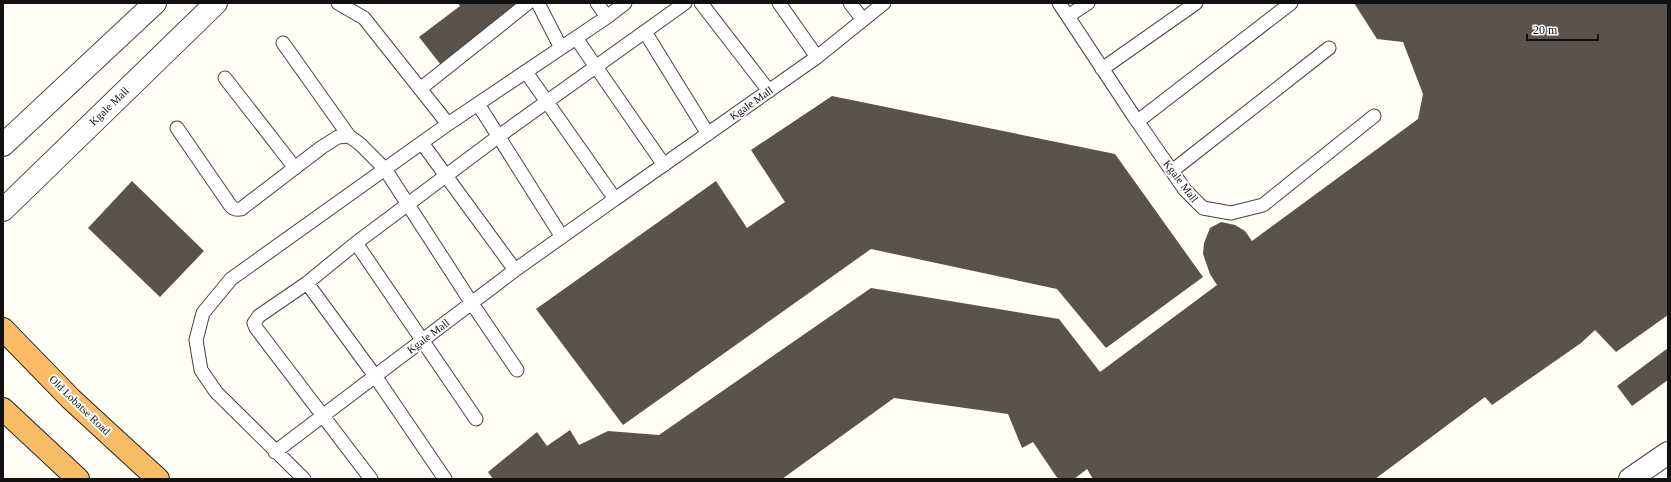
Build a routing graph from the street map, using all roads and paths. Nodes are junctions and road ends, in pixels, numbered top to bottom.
1 (154, 3) edge
2 (216, 3) edge
3 (338, 3) edge
4 (528, 3) edge
5 (538, 3) edge
6 (597, 3) edge
7 (625, 3) edge
8 (685, 3) edge
9 (701, 3) edge
10 (779, 3) edge
11 (850, 3) edge
12 (884, 3) edge
13 (1059, 3) edge
14 (1088, 3) edge
15 (1196, 3) edge
16 (1291, 3) edge
17 (1068, 16) junction
18 (607, 17) junction
19 (863, 20) junction
20 (645, 32) junction
21 (576, 38) junction
22 (283, 43) dead end
23 (560, 48) junction
24 (1329, 48) dead end
25 (817, 57) junction
26 (596, 66) junction
27 (1102, 69) junction
28 (526, 72) junction
29 (225, 78) dead end
30 (420, 89) junction
31 (769, 91) junction
32 (547, 102) junction
33 (478, 104) junction
34 (1374, 116) dead end
35 (1138, 121) junction
36 (448, 124) junction
37 (177, 128) dead end
38 (708, 134) junction
39 (349, 136) junction
40 (499, 136) junction
41 (422, 143) junction
42 (3, 145) edge
43 (664, 165) junction
44 (295, 168) junction
45 (385, 169) junction
46 (1172, 171) junction
47 (446, 176) junction
48 (615, 199) junction
49 (408, 204) junction
50 (3, 210) edge
51 (562, 237) junction
52 (356, 243) junction
53 (515, 270) junction
54 (307, 283) junction
55 (472, 302) junction
56 (3, 329) edge
57 (422, 340) junction
58 (517, 370) dead end
59 (375, 376) junction
60 (3, 409) edge
61 (323, 415) junction
62 (476, 419) dead end
63 (275, 452) junction
64 (1668, 453) edge
65 (442, 478) edge
66 (78, 479) edge
67 (158, 479) edge
68 (304, 479) edge
69 (371, 479) edge
70 (1630, 479) edge

1 - 42 street
2 - 50 street, Kgale Mall
3 - 30 lane
4 - 30 lane
5 - 23 lane
6 - 18 lane
7 - 18 lane
8 - 20 lane
9 - 31 lane
10 - 25 lane
11 - 19 lane
12 - 19 lane, Kgale Mall
13 - 17 lane, Kgale Mall
14 - 17 lane
15 - 27 lane
16 - 35 lane
17 - 27 lane, Kgale Mall
18 - 21 lane
19 - 25 lane, Kgale Mall
20 - 26 lane
20 - 38 lane
21 - 23 lane
21 - 26 lane
22 - 39 lane
23 - 28 lane
24 - 46 lane
25 - 31 lane, Kgale Mall
26 - 32 lane
26 - 43 lane
27 - 35 lane, Kgale Mall
28 - 32 lane
28 - 33 lane
29 - 44 lane
30 - 36 lane
31 - 38 lane, Kgale Mall
32 - 40 lane
32 - 48 lane
33 - 36 lane
33 - 40 lane
34 - 46 lane, Kgale Mall
35 - 46 lane, Kgale Mall
36 - 41 lane
37 - 44 lane
38 - 43 lane, Kgale Mall
39 - 44 lane
39 - 45 lane
40 - 47 lane
40 - 51 lane
41 - 45 lane
41 - 47 lane
43 - 48 lane, Kgale Mall
45 - 49 lane
45 - 63 lane
47 - 49 lane
47 - 53 lane
48 - 51 lane, Kgale Mall
49 - 52 lane
49 - 55 lane
51 - 53 lane, Kgale Mall
52 - 54 lane
52 - 57 lane
53 - 55 lane, Kgale Mall
54 - 59 lane
54 - 61 lane
55 - 57 lane, Kgale Mall
55 - 58 lane
56 - 67 highway, Old Lobatse Road
57 - 59 lane, Kgale Mall
57 - 62 lane
59 - 61 lane, Kgale Mall
59 - 65 lane
60 - 66 highway
61 - 63 lane, Kgale Mall
61 - 69 lane
63 - 68 lane
64 - 70 street

